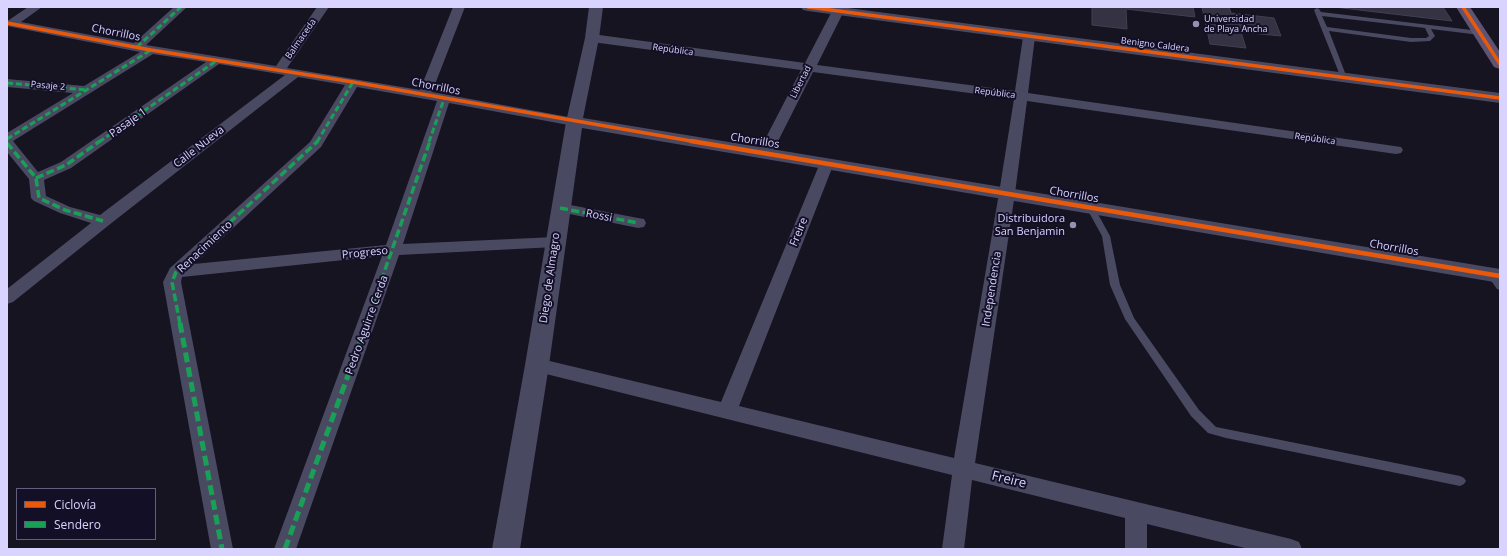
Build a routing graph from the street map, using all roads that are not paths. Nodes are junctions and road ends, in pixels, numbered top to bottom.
1 (36, 7) edge
2 (181, 7) edge
3 (323, 7) edge
4 (459, 7) edge
5 (596, 7) edge
6 (808, 7) edge
7 (1463, 7) edge
8 (838, 11) junction
9 (9, 23) edge
10 (1427, 27) junction
11 (1324, 29) junction
12 (1480, 33) junction
13 (1029, 37) junction
14 (592, 38) junction
15 (137, 47) junction
16 (151, 50) junction
17 (216, 61) junction
18 (1500, 64) edge
19 (808, 69) junction
20 (279, 70) junction
21 (295, 73) junction
22 (1344, 78) junction
23 (353, 82) junction
24 (7, 83) edge
25 (88, 90) junction
26 (425, 95) junction
27 (1020, 96) junction
28 (1500, 98) edge
29 (444, 99) junction
30 (574, 122) junction
31 (7, 139) edge
32 (7, 143) edge
33 (1396, 150) dead end
34 (765, 153) junction
35 (827, 163) junction
36 (36, 178) junction
37 (1007, 193) junction
38 (1090, 207) junction
39 (560, 208) junction
40 (103, 221) junction
41 (638, 223) dead end
42 (555, 242) junction
43 (394, 250) junction
44 (176, 272) junction
45 (1497, 279) edge
46 (7, 298) edge
47 (537, 365) junction
48 (727, 412) junction
49 (963, 469) junction
50 (1460, 481) dead end
51 (1136, 511) junction
52 (222, 549) edge
53 (285, 549) edge
54 (506, 549) edge
55 (953, 549) edge
56 (1136, 549) edge
57 (1291, 549) edge

1 - 9 street
2 - 15 street
3 - 20 street, Balmaceda
4 - 26 street
5 - 14 street, Diego de Almagro
6 - 8 street, Benigno Caldera
7 - 12 main road
8 - 13 street, Benigno Caldera
8 - 19 street, Libertad
9 - 15 street, Chorrillos
10 - 11 lane
10 - 11 lane
10 - 12 lane
11 - 22 lane
12 - 18 main road
13 - 22 street, Benigno Caldera
13 - 27 street, Independencia
14 - 19 street, República
14 - 30 street, Diego de Almagro
15 - 16 street, Chorrillos
16 - 17 street, Chorrillos
16 - 25 street
17 - 20 street, Chorrillos
17 - 36 street, Pasaje 1
19 - 27 street, República
19 - 34 street, Libertad
20 - 21 street, Chorrillos
21 - 23 street, Chorrillos
21 - 40 street, Calle Nueva
22 - 28 street, Benigno Caldera
23 - 26 street, Chorrillos
23 - 44 street, Renacimiento
24 - 25 street, Pasaje 2
25 - 31 street
26 - 29 street, Chorrillos
27 - 33 street, República
27 - 37 street, Independencia
29 - 30 street, Chorrillos
29 - 43 street, Pedro Aguirre Cerda
30 - 34 street, Chorrillos
30 - 39 street, Diego de Almagro
32 - 36 street
34 - 35 street, Chorrillos
35 - 37 street, Chorrillos
35 - 48 street, Freire
36 - 40 street
37 - 38 street, Chorrillos
37 - 49 street, Independencia
38 - 45 street, Chorrillos
38 - 50 lane
39 - 41 street, Rossi
39 - 42 street, Diego de Almagro
40 - 46 street, Calle Nueva
42 - 43 street, Progreso
42 - 47 street, Diego de Almagro
43 - 44 street, Progreso
43 - 53 street, Pedro Aguirre Cerda
44 - 52 street, Renacimiento
47 - 48 street, Freire
47 - 54 street, Diego de Almagro
48 - 49 street, Freire
49 - 51 street, Freire
49 - 55 street, Independencia
51 - 56 street
51 - 57 street, Freire

